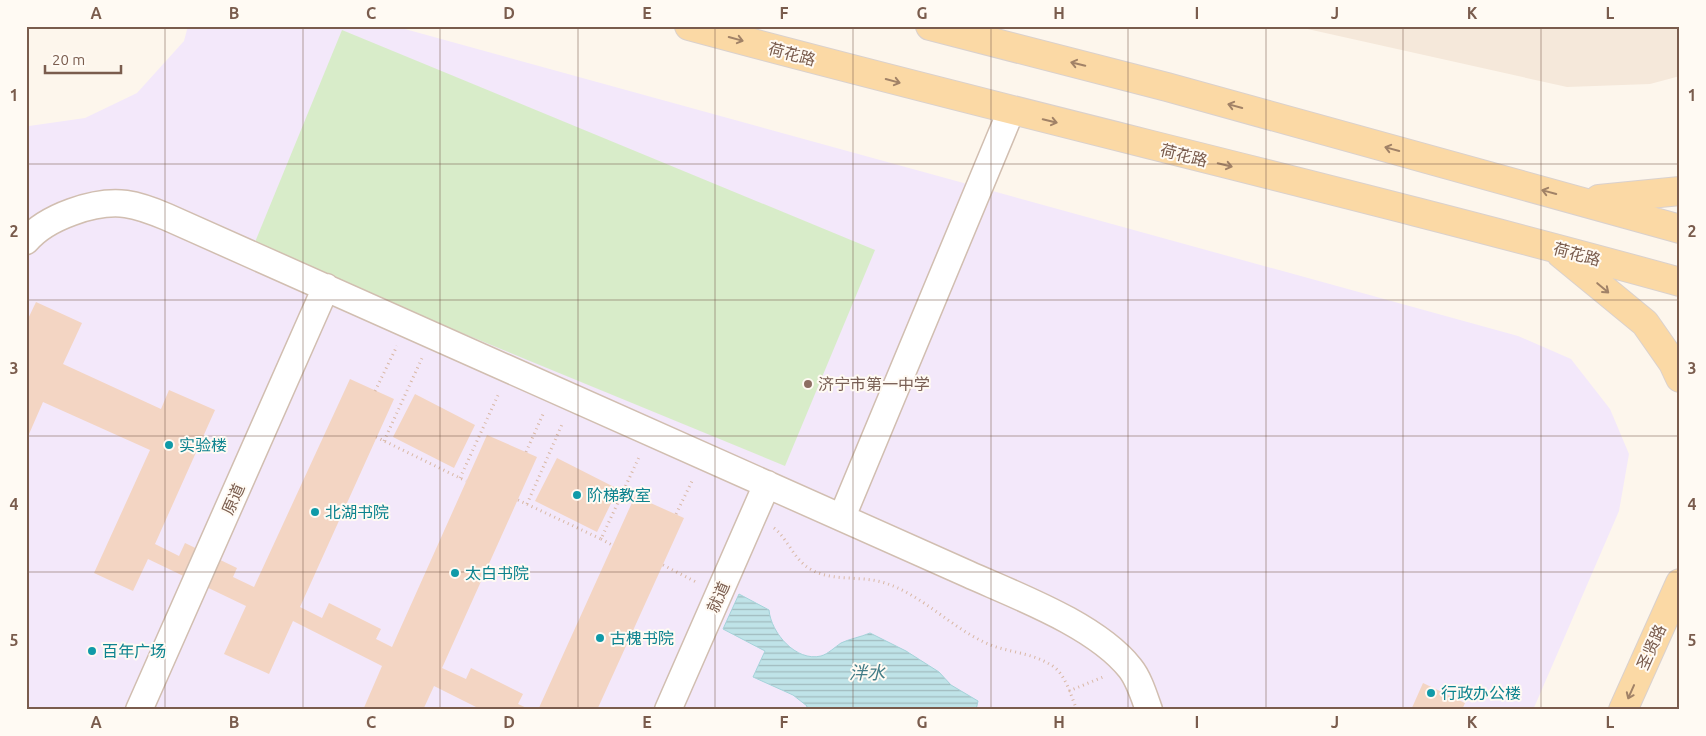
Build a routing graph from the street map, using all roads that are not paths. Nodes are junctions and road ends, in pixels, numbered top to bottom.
1 (689, 26) edge
2 (930, 26) edge
3 (1011, 111) junction
4 (1680, 191) edge
5 (1578, 200) junction
6 (1680, 229) edge
7 (26, 241) edge
8 (1552, 247) junction
9 (1680, 282) edge
10 (326, 288) junction
11 (1680, 378) edge
12 (767, 484) junction
13 (842, 518) junction
14 (1680, 584) edge
15 (140, 710) edge
16 (668, 710) edge
17 (1149, 710) edge
18 (1623, 710) edge

1 -> 3 main road, 荷花路
5 -> 2 main road
3 -> 8 main road, 荷花路
3 - 13 street
4 - 5 main road
5 - 6 main road
7 - 10 street
8 - 9 main road, 荷花路
8 -> 11 main road
10 - 12 street
10 - 15 street, 原道
12 - 13 street
12 - 16 street, 就道
13 - 17 street
14 -> 18 main road, 圣贤路

